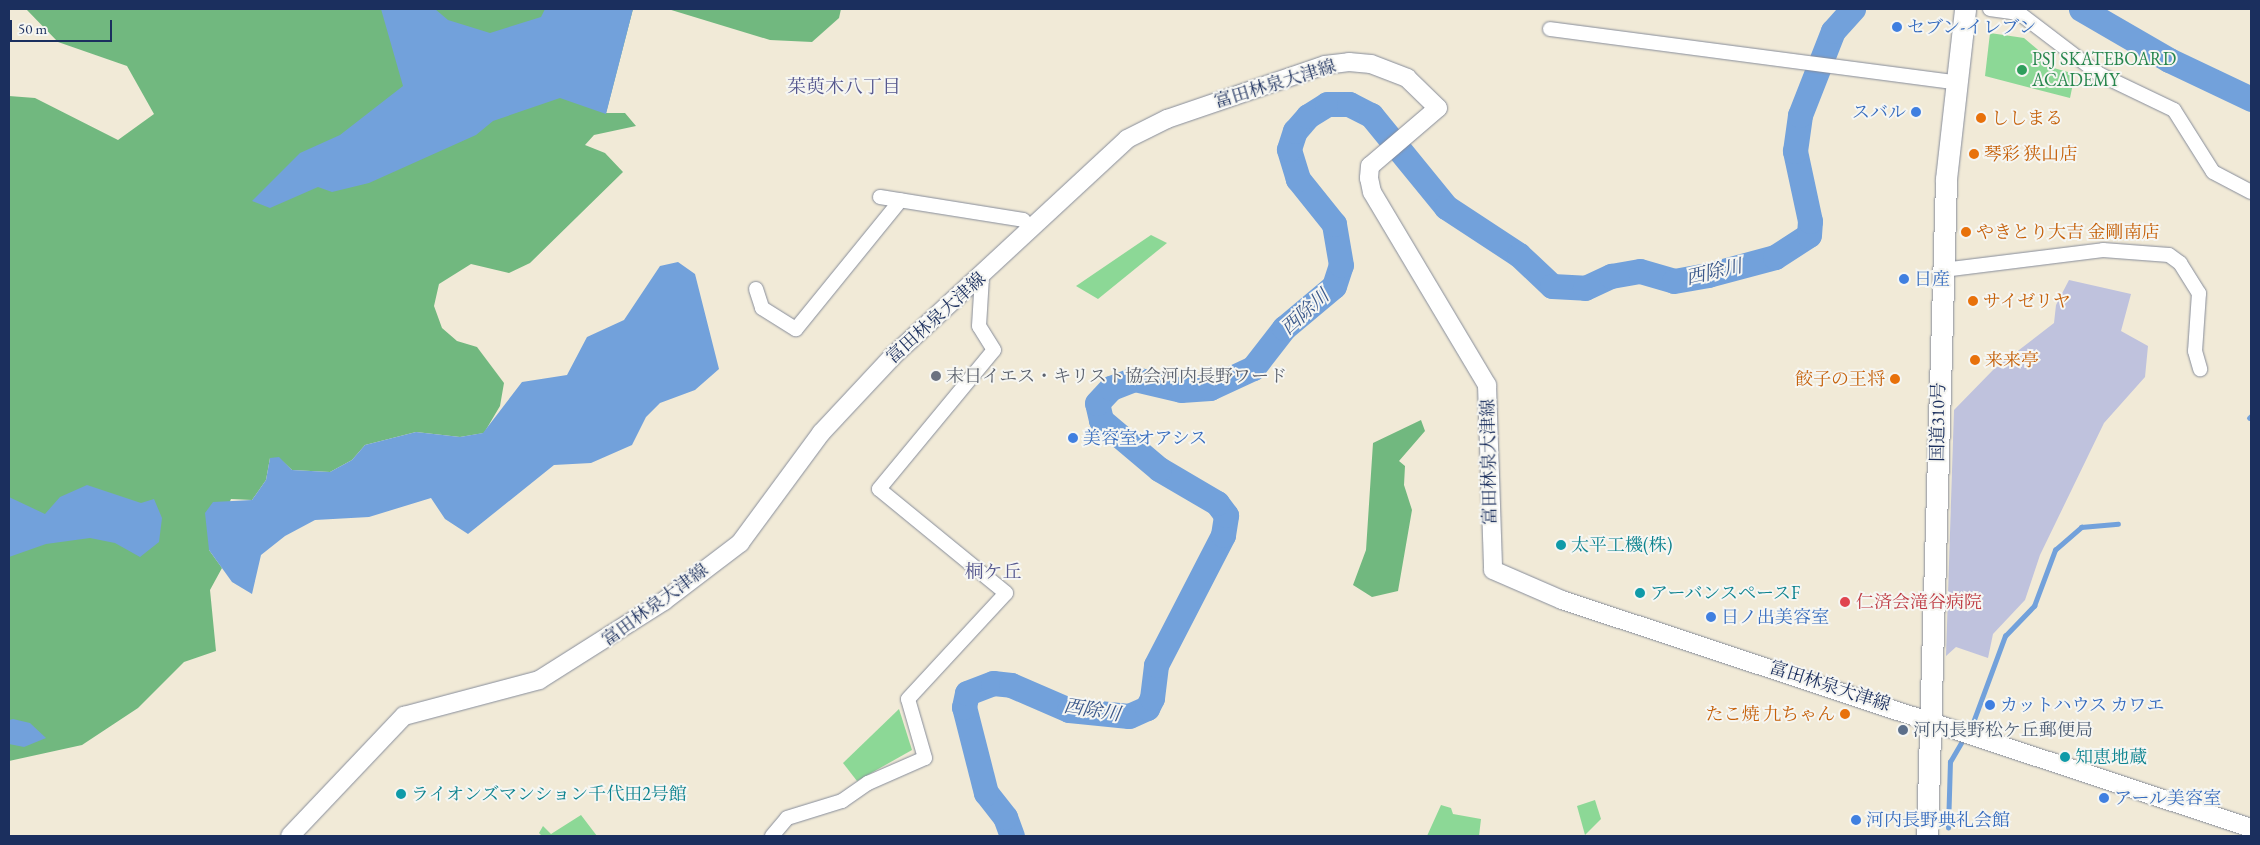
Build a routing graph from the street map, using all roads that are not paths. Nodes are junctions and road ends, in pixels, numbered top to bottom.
1 (1965, 9) edge
2 (1990, 9) edge
3 (1550, 29) dead end
4 (1954, 82) junction
5 (2251, 192) edge
6 (880, 197) dead end
7 (901, 200) junction
8 (1030, 228) junction
9 (1944, 270) junction
10 (982, 277) junction
11 (756, 289) dead end
12 (2200, 369) dead end
13 (1930, 719) junction
14 (2251, 828) edge
15 (290, 836) edge
16 (772, 836) edge
17 (1927, 836) edge

1 - 4 highway, 国道310号
2 - 5 street
3 - 4 street
4 - 9 highway, 国道310号
6 - 7 street
7 - 8 street
7 - 11 street
8 - 10 main road, 富田林泉大津線
8 - 13 main road, 富田林泉大津線
9 - 12 street
9 - 13 highway, 国道310号
10 - 15 main road, 富田林泉大津線
10 - 16 street
13 - 14 main road, 富田林泉大津線
13 - 17 highway, 国道310号

